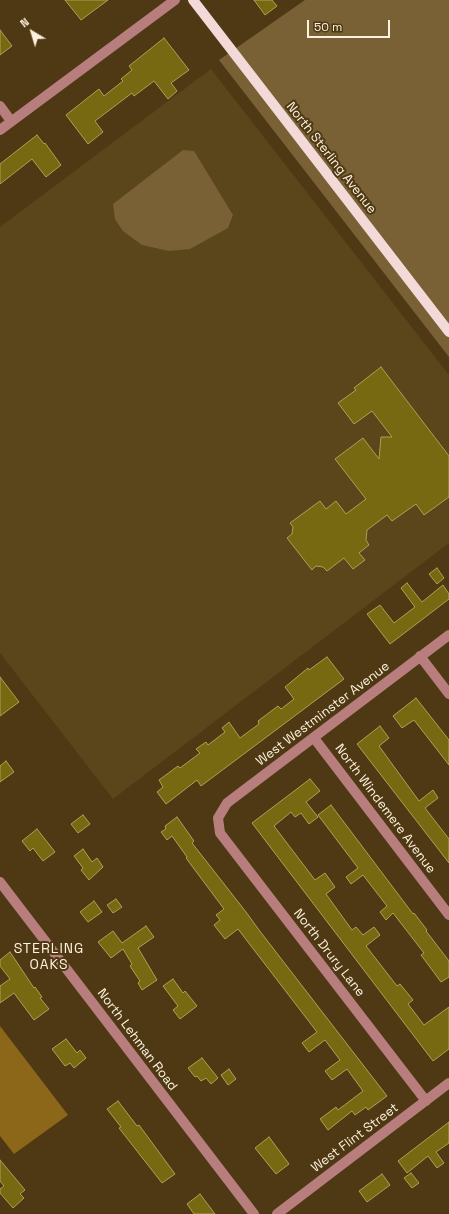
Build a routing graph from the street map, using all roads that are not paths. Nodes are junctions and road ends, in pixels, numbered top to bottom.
1 (175, 0) edge
2 (194, 0) edge
3 (0, 106) edge
4 (11, 121) junction
5 (0, 130) edge
6 (449, 332) edge
7 (449, 635) edge
8 (420, 656) junction
9 (449, 694) edge
10 (314, 738) junction
11 (218, 818) joint
12 (0, 882) edge
13 (449, 915) edge
14 (449, 1083) edge
15 (426, 1101) junction
16 (254, 1214) edge
17 (277, 1214) edge

1 - 4 street
2 - 6 main road, North Sterling Avenue
3 - 4 street
4 - 5 street
7 - 8 street, West Westminster Avenue
8 - 9 street
8 - 10 street, West Westminster Avenue
10 - 11 street, West Westminster Avenue
10 - 13 street, North Windemere Avenue
11 - 15 street, North Drury Lane
12 - 16 street, North Lehman Road
14 - 15 street, West Flint Street
15 - 17 street, West Flint Street

